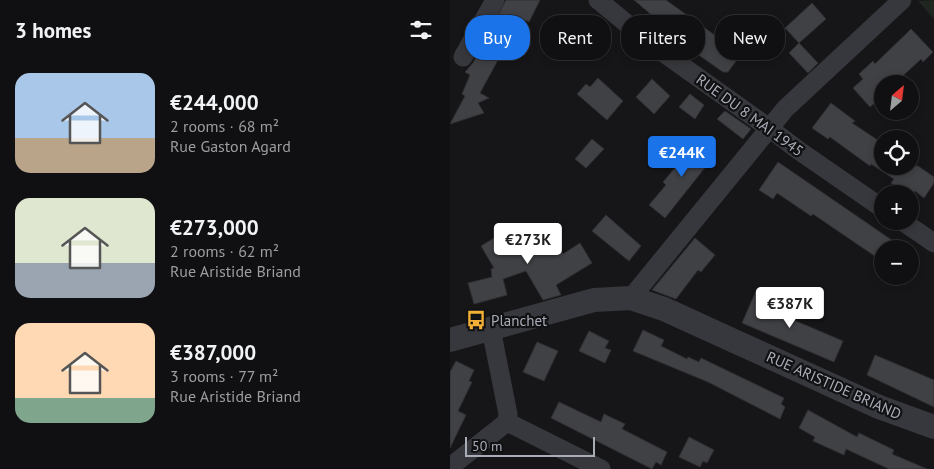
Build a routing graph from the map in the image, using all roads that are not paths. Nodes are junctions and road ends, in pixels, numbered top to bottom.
1 (495, 0) edge
2 (598, 0) edge
3 (902, 0) edge
4 (463, 58) dead end
5 (769, 128) junction
6 (874, 202) edge
7 (915, 230) edge
8 (934, 243) edge
9 (631, 298) junction
10 (492, 329) junction
11 (450, 340) edge
12 (507, 422) junction
13 (934, 427) edge
14 (568, 462) edge
15 (450, 467) edge
16 (601, 469) edge

1 - 4 street
2 - 5 street, RUE DU 8 MAI 1945
3 - 5 street
5 - 6 street, RUE DU 8 MAI 1945
5 - 9 street
7 - 8 street
9 - 10 street, RUE ARISTIDE BRIAND
9 - 13 street, RUE ARISTIDE BRIAND
10 - 11 street, RUE ARISTIDE BRIAND
10 - 12 street
12 - 14 street
12 - 15 street
14 - 16 street

